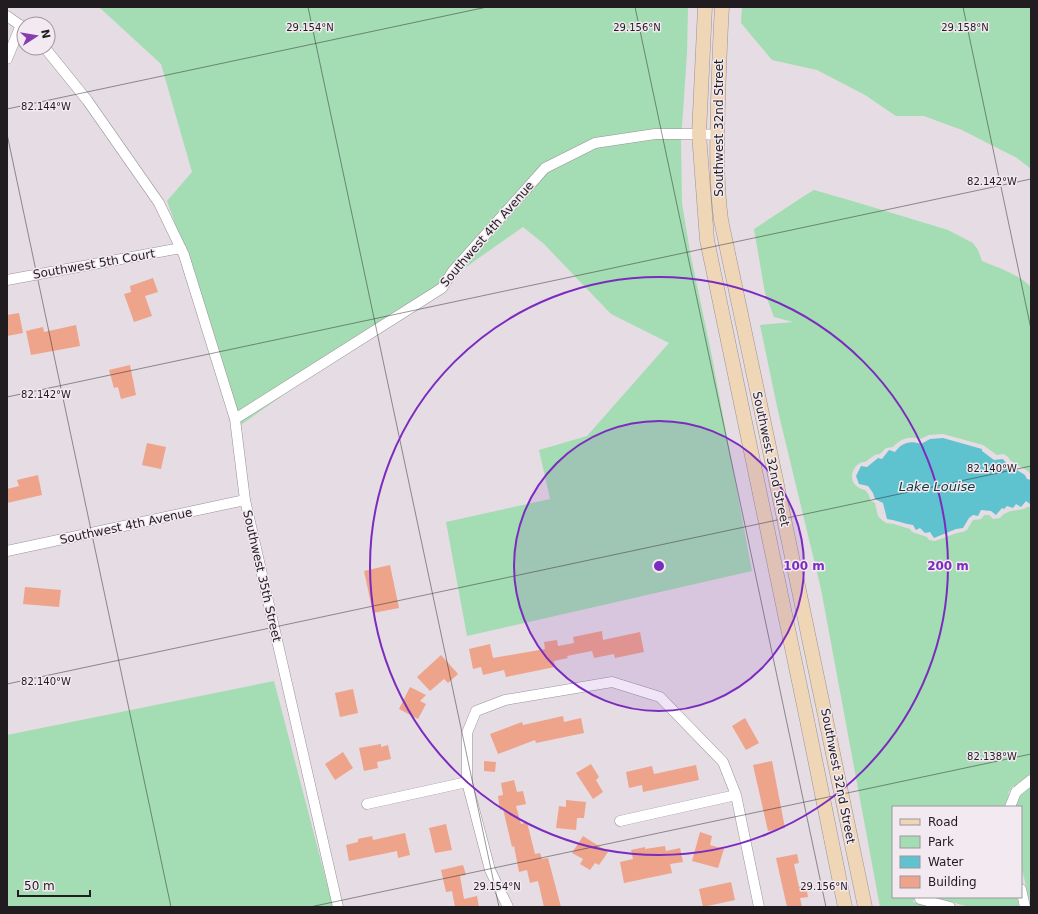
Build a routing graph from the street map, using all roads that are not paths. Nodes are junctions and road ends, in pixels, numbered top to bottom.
1 (705, 7) edge
2 (722, 7) edge
3 (7, 16) edge
4 (16, 23) edge
5 (16, 40) edge
6 (51, 56) edge
7 (7, 59) edge
8 (699, 134) junction
9 (717, 135) junction
10 (182, 248) junction
11 (7, 280) edge
12 (235, 419) junction
13 (245, 500) junction
14 (7, 552) edge
15 (1031, 780) edge
16 (467, 782) junction
17 (736, 795) junction
18 (367, 804) dead end
19 (1010, 806) edge
20 (620, 821) dead end
21 (1022, 894) edge
22 (920, 899) dead end
23 (338, 907) edge
24 (508, 907) edge
25 (759, 907) edge
26 (844, 907) edge
27 (865, 907) edge
28 (950, 907) edge
29 (1025, 907) edge

1 - 8 main road, Southwest 32nd Street
2 - 9 main road, Southwest 32nd Street
3 - 4 street
5 - 7 street
6 - 10 street, Southwest 35th Street
8 - 9 street, Southwest 4th Avenue
8 - 12 street, Southwest 4th Avenue
8 - 26 main road, Southwest 32nd Street
9 - 27 main road, Southwest 32nd Street
10 - 11 street, Southwest 5th Court
10 - 12 street, Southwest 35th Street
12 - 13 street, Southwest 35th Street
13 - 14 street, Southwest 4th Avenue
13 - 23 street, Southwest 35th Street
15 - 19 street
16 - 17 street
16 - 18 street
16 - 24 street
17 - 20 street
17 - 25 street
21 - 29 street
22 - 28 street

